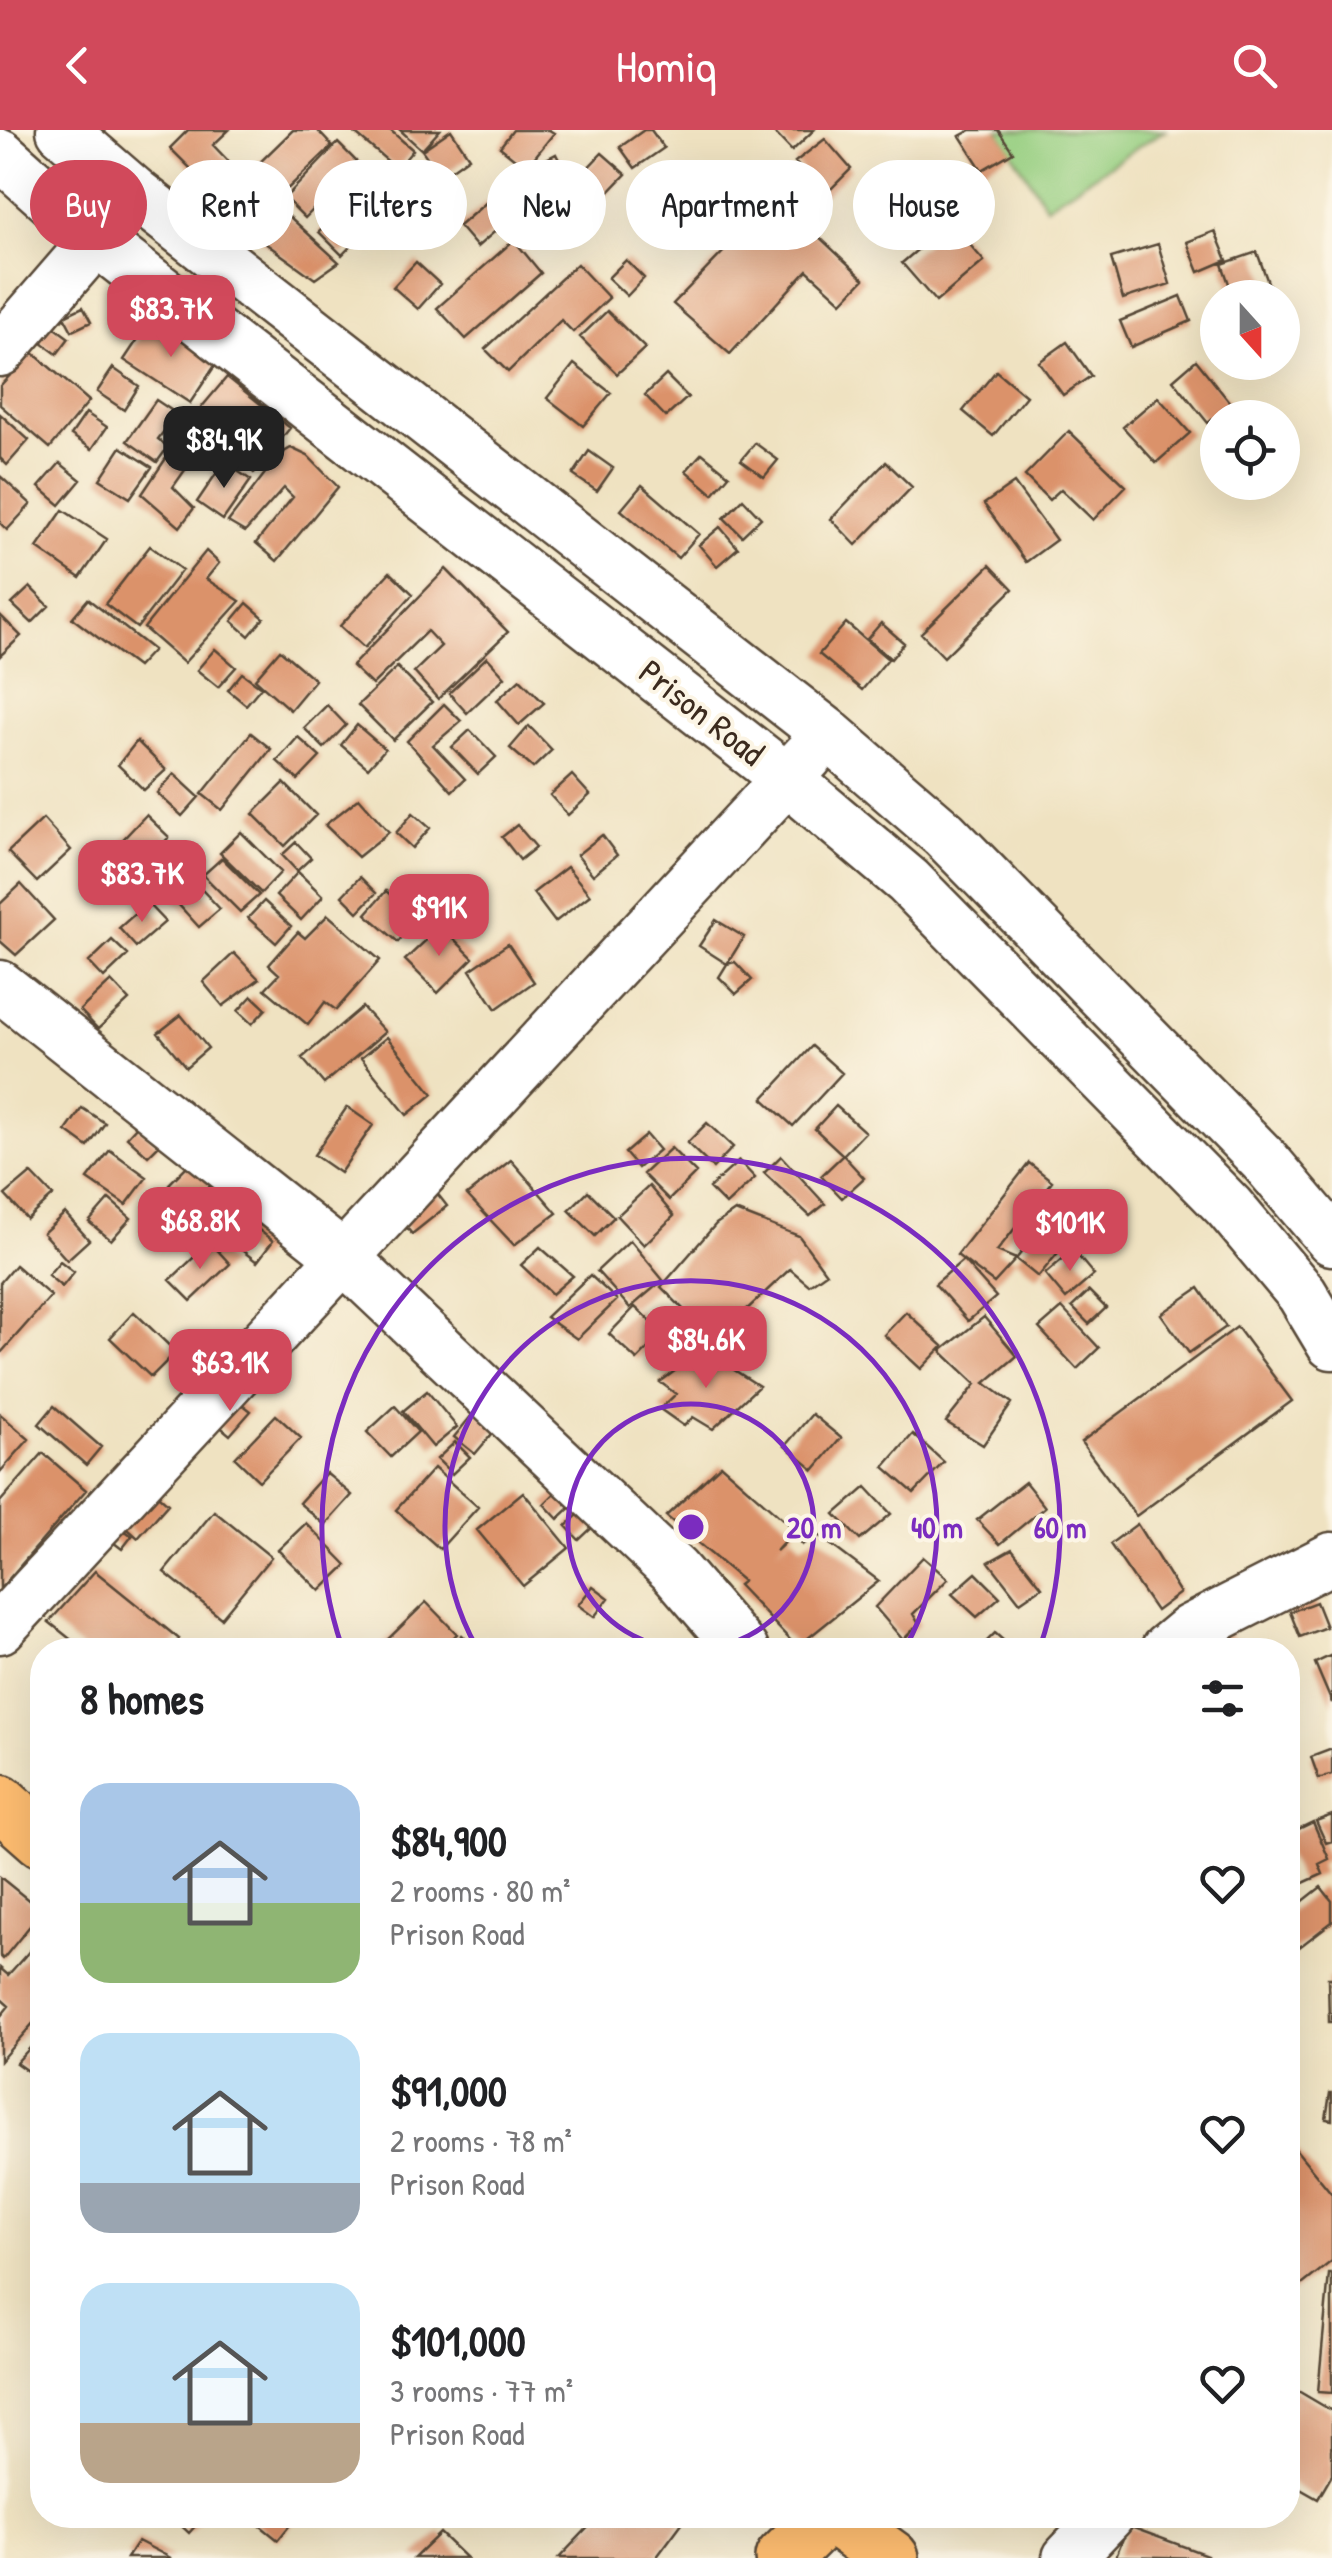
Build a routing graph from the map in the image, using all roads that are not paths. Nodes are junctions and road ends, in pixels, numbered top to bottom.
1 (62, 130) edge
2 (0, 154) edge
3 (97, 160) edge
4 (30, 181) edge
5 (147, 203) edge
6 (87, 250) edge
7 (109, 250) edge
8 (0, 351) edge
9 (828, 734) junction
10 (788, 779) junction
11 (0, 987) edge
12 (1332, 1240) edge
13 (344, 1257) junction
14 (1332, 1344) edge
15 (1332, 1558) edge
16 (0, 1628) edge
17 (733, 1638) edge
18 (1180, 1638) edge
19 (0, 1802) edge
20 (30, 1828) edge
21 (815, 2528) edge
22 (848, 2528) edge
23 (1097, 2528) edge
24 (782, 2558) edge
25 (891, 2558) edge
26 (1068, 2558) edge

1 - 3 street, Prison Road
2 - 4 street, Prison Road
5 - 9 street, Prison Road
6 - 8 street
7 - 10 street, Prison Road
9 - 10 street
9 - 12 street, Prison Road
10 - 13 street
10 - 14 street, Prison Road
11 - 13 street
13 - 16 street
13 - 17 street
15 - 18 street
19 - 20 main road
21 - 24 main road
22 - 25 main road
23 - 26 street

